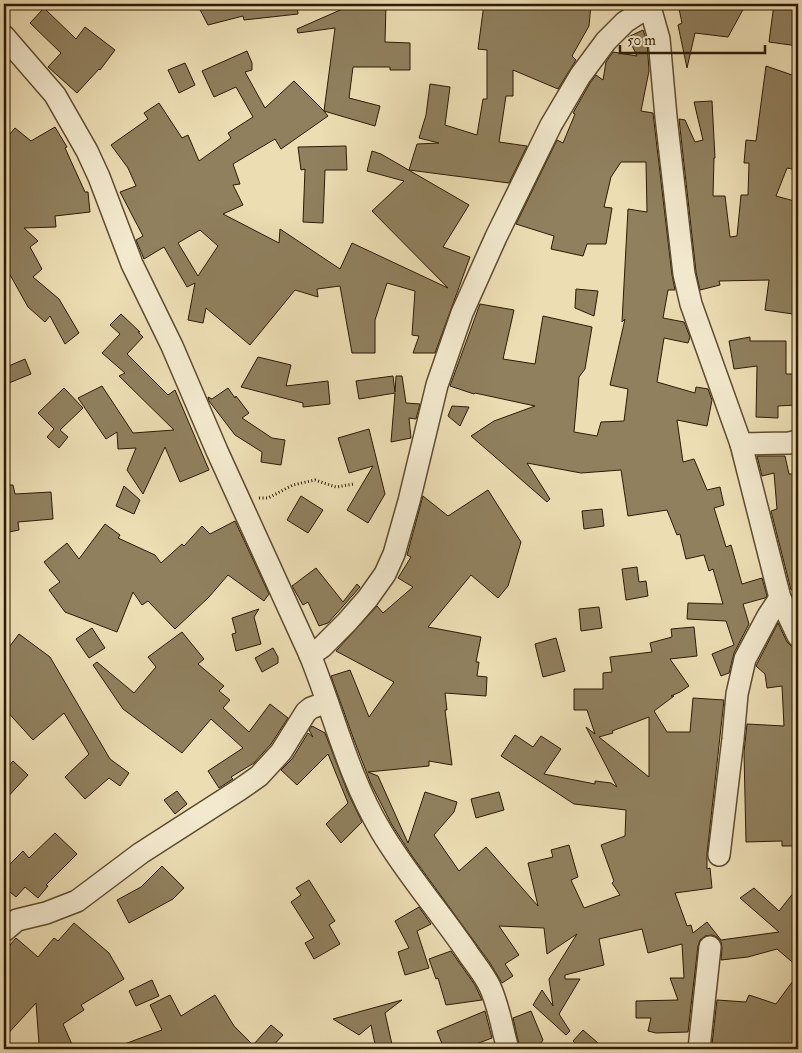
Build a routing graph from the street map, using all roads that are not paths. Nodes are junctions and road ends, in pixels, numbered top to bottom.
1 (652, 5) edge
2 (623, 13) edge
3 (4, 36) edge
4 (798, 441) edge
5 (741, 444) junction
6 (780, 598) junction
7 (798, 636) edge
8 (310, 655) junction
9 (327, 702) junction
10 (719, 855) dead end
11 (4, 931) edge
12 (710, 947) dead end
13 (508, 1049) edge
14 (699, 1049) edge

1 - 2 street
1 - 5 street
2 - 8 street
3 - 8 street
4 - 5 street
5 - 6 street
6 - 7 street
6 - 10 street
8 - 9 street
9 - 11 street
9 - 13 street
12 - 14 street

